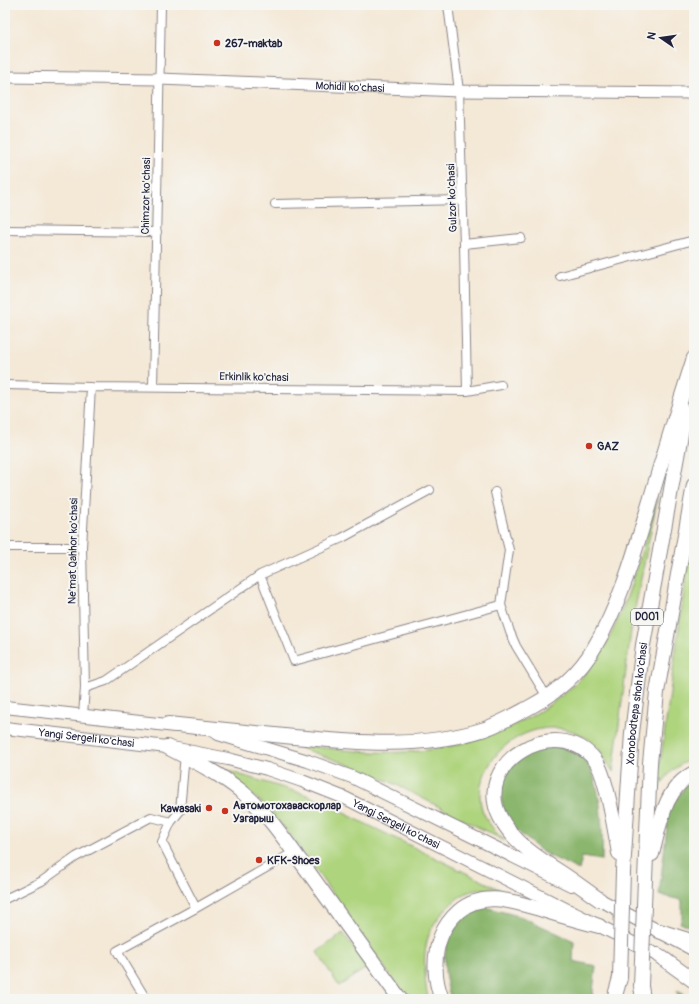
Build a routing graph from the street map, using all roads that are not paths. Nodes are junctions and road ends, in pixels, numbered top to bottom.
1 (161, 5) edge
2 (448, 5) edge
3 (5, 77) edge
4 (160, 79) junction
5 (459, 90) junction
6 (694, 93) edge
7 (463, 200) junction
8 (275, 204) dead end
9 (5, 230) edge
10 (157, 232) junction
11 (521, 238) dead end
12 (694, 240) edge
13 (464, 244) junction
14 (560, 276) dead end
15 (694, 358) edge
16 (694, 365) edge
17 (5, 385) edge
18 (501, 385) dead end
19 (91, 387) junction
20 (153, 387) junction
21 (467, 391) junction
22 (694, 485) edge
23 (430, 490) dead end
24 (495, 492) dead end
25 (5, 547) edge
26 (82, 547) junction
27 (260, 575) junction
28 (501, 605) junction
29 (85, 688) junction
30 (547, 697) junction
31 (5, 707) edge
32 (83, 715) junction
33 (168, 724) junction
34 (5, 728) edge
35 (167, 747) joint
36 (185, 753) junction
37 (694, 772) edge
38 (170, 822) junction
39 (294, 852) junction
40 (622, 871) junction
41 (645, 880) junction
42 (5, 899) edge
43 (600, 900) junction
44 (196, 908) junction
45 (599, 926) junction
46 (659, 931) junction
47 (694, 942) edge
48 (694, 950) edge
49 (658, 955) junction
50 (694, 974) edge
51 (620, 978) junction
52 (694, 981) edge
53 (642, 995) edge
54 (146, 999) edge
55 (400, 999) edge
56 (442, 999) edge
57 (614, 999) edge
58 (619, 999) edge

1 - 4 street, Chimzor ko'chasi
2 - 5 street, Gulzor ko'chasi
3 - 4 street, Mohidil ko'chasi
4 - 5 street, Mohidil ko'chasi
4 - 10 street, Chimzor ko'chasi
5 - 6 street, Mohidil ko'chasi
5 - 7 street, Gulzor ko'chasi
7 - 8 street
7 - 13 street, Gulzor ko'chasi
9 - 10 street
10 - 20 street, Chimzor ko'chasi
11 - 13 street
12 - 14 street
13 - 21 street, Gulzor ko'chasi
15 - 30 highway
16 - 40 highway, Xonobodtepa shoh ko'chasi / D001
17 - 19 street, Erkinlik ko'chasi
18 - 21 street, Erkinlik ko'chasi
19 - 20 street, Erkinlik ko'chasi
19 - 26 street, Ne'mat Qahhor ko'chasi
20 - 21 street, Erkinlik ko'chasi
22 - 41 highway, Xonobodtepa shoh ko'chasi / D001
23 - 27 street
24 - 28 street
25 - 26 street
26 - 29 street, Ne'mat Qahhor ko'chasi
27 - 28 street
27 - 29 street
28 - 30 street
29 - 32 street, Ne'mat Qahhor ko'chasi
30 - 33 highway
31 - 32 main road, Yangi Sergeli ko'chasi
32 - 33 main road, Yangi Sergeli ko'chasi
33 - 43 main road, Yangi Sergeli ko'chasi
34 - 35 main road, Yangi Sergeli ko'chasi
35 - 36 highway
36 - 38 street
36 - 39 highway
36 - 45 main road, Yangi Sergeli ko'chasi
37 - 41 highway
38 - 42 street
38 - 44 street
39 - 44 street
39 - 55 highway
40 - 43 highway
40 - 51 highway, Xonobodtepa shoh ko'chasi / D001, bridge
41 - 53 highway, Xonobodtepa shoh ko'chasi / D001, bridge
43 - 46 main road, Yangi Sergeli ko'chasi
44 - 54 street
45 - 49 main road, Yangi Sergeli ko'chasi
45 - 56 highway
46 - 47 highway
46 - 48 main road, Yangi Sergeli ko'chasi
49 - 50 main road, Yangi Sergeli ko'chasi
49 - 52 highway
51 - 57 highway
51 - 58 highway, Xonobodtepa shoh ko'chasi / D001

